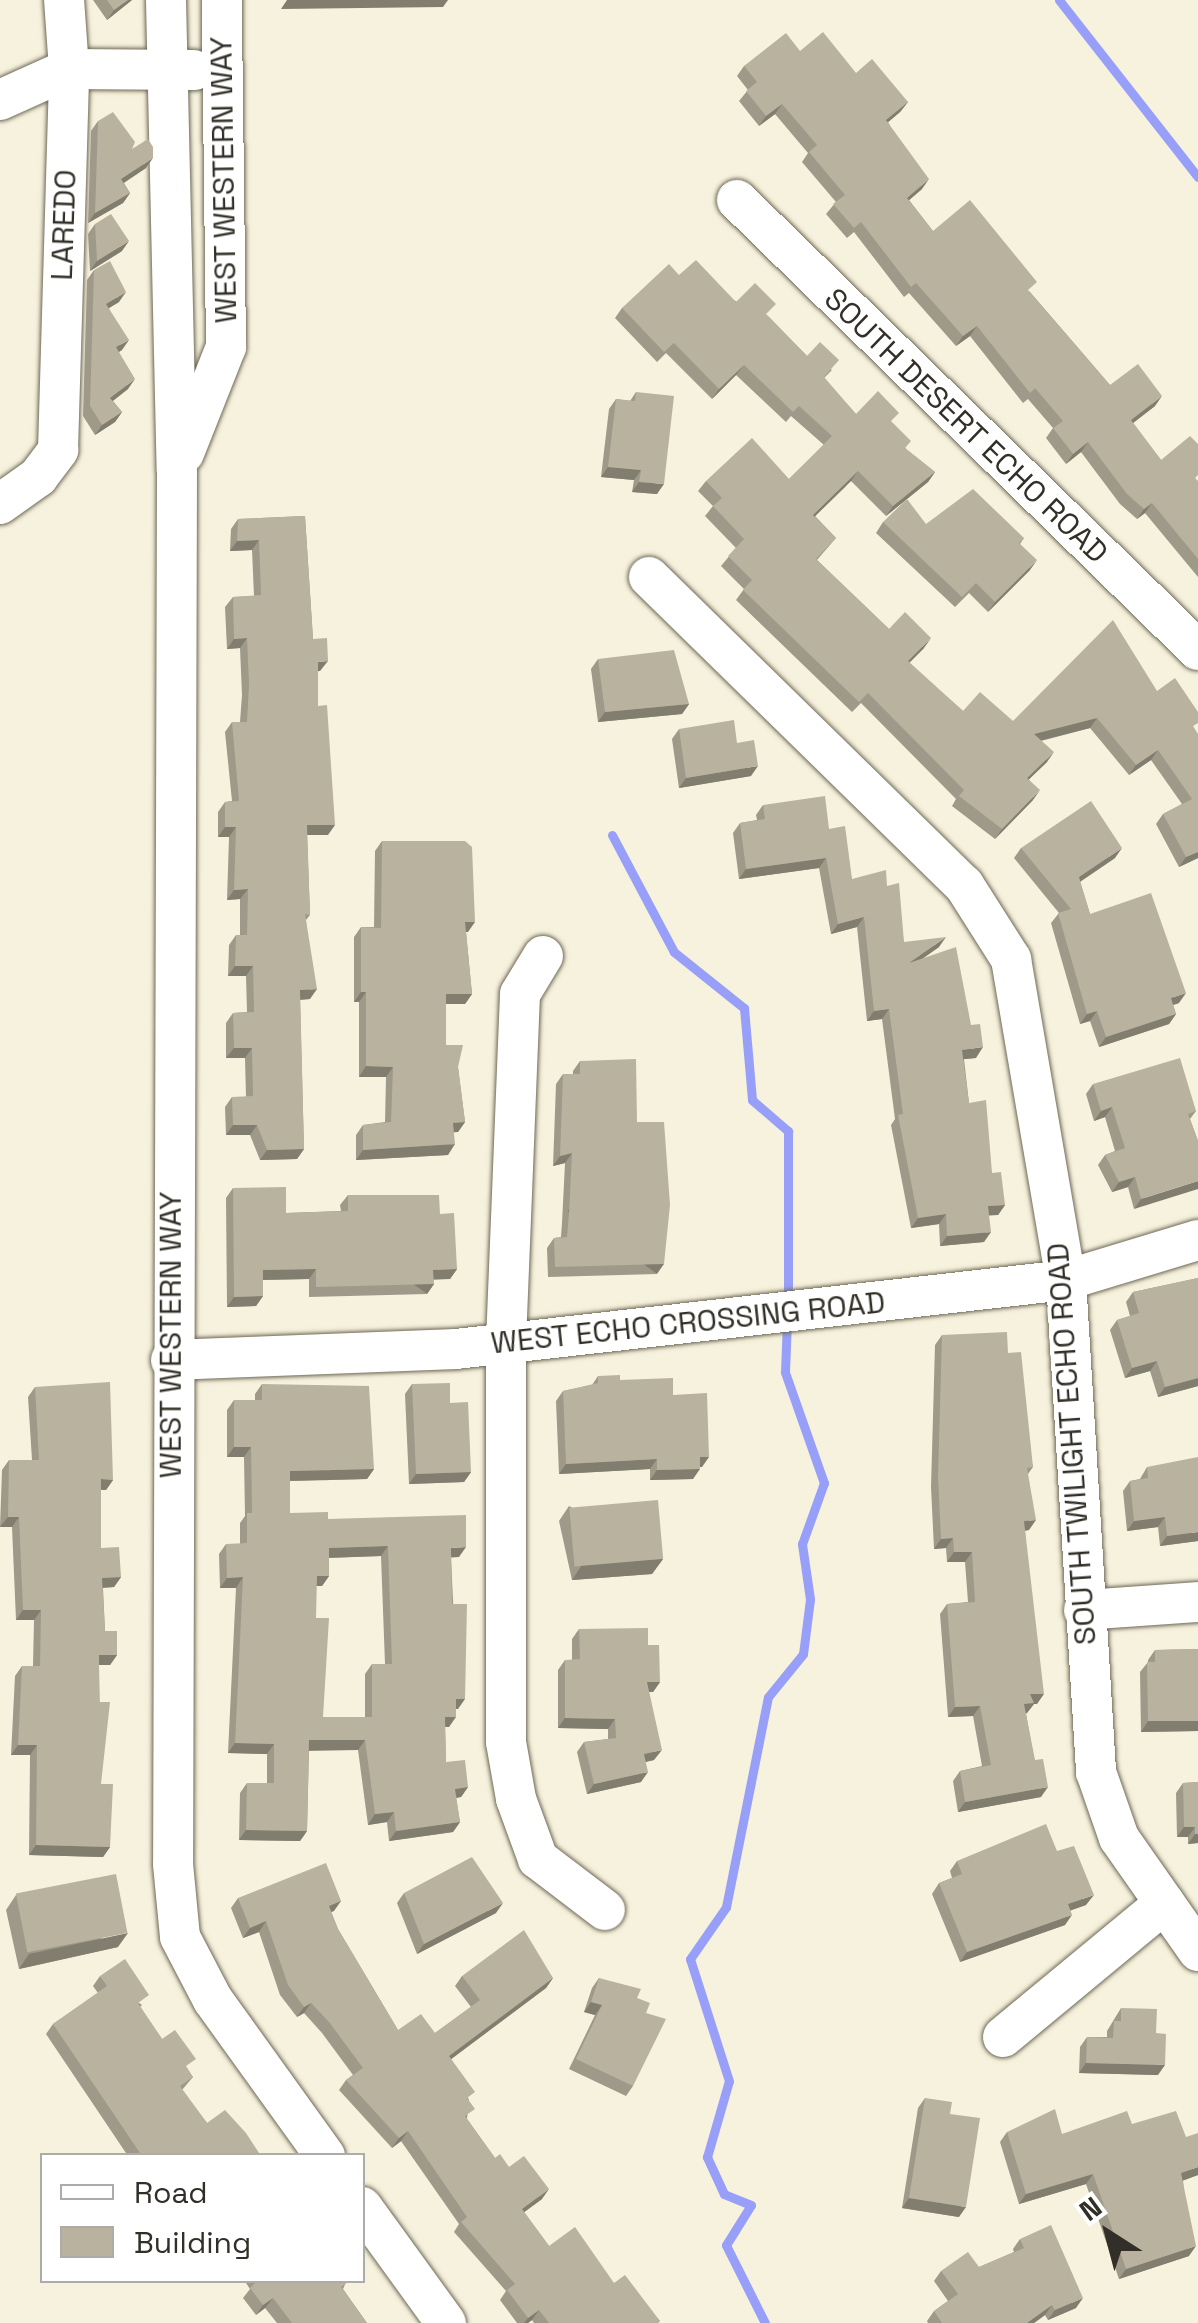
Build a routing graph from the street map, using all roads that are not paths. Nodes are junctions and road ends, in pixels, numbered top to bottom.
1 (64, 0) edge
2 (166, 0) edge
3 (222, 0) edge
4 (68, 69) junction
5 (167, 70) junction
6 (222, 71) junction
7 (0, 100) edge
8 (737, 200) dead end
9 (177, 471) junction
10 (0, 504) edge
11 (649, 578) dead end
12 (1198, 650) edge
13 (543, 956) dead end
14 (1198, 1240) edge
15 (1066, 1280) junction
16 (506, 1344) junction
17 (171, 1360) junction
18 (1198, 1602) edge
19 (1084, 1610) junction
20 (1165, 1904) junction
21 (605, 1910) dead end
22 (1198, 1951) edge
23 (1004, 2036) dead end
24 (323, 2153) edge
25 (365, 2211) edge
26 (446, 2323) edge

1 - 4 street, LAREDO
2 - 5 street, WEST WESTERN WAY
3 - 6 street, WEST WESTERN WAY
4 - 5 street
4 - 7 street
4 - 10 street, LAREDO
5 - 6 street
5 - 9 street, WEST WESTERN WAY
6 - 9 street, WEST WESTERN WAY
8 - 12 street, SOUTH DESERT ECHO ROAD
9 - 17 street, WEST WESTERN WAY
11 - 15 street, SOUTH TWILIGHT ECHO ROAD
13 - 16 street
14 - 15 street, WEST ECHO CROSSING ROAD
15 - 16 street, WEST ECHO CROSSING ROAD
15 - 19 street, SOUTH TWILIGHT ECHO ROAD
16 - 17 street, WEST ECHO CROSSING ROAD
16 - 21 street
17 - 24 street, WEST WESTERN WAY
18 - 19 street
19 - 20 street, SOUTH TWILIGHT ECHO ROAD
20 - 22 street, SOUTH TWILIGHT ECHO ROAD
20 - 23 street
25 - 26 street

